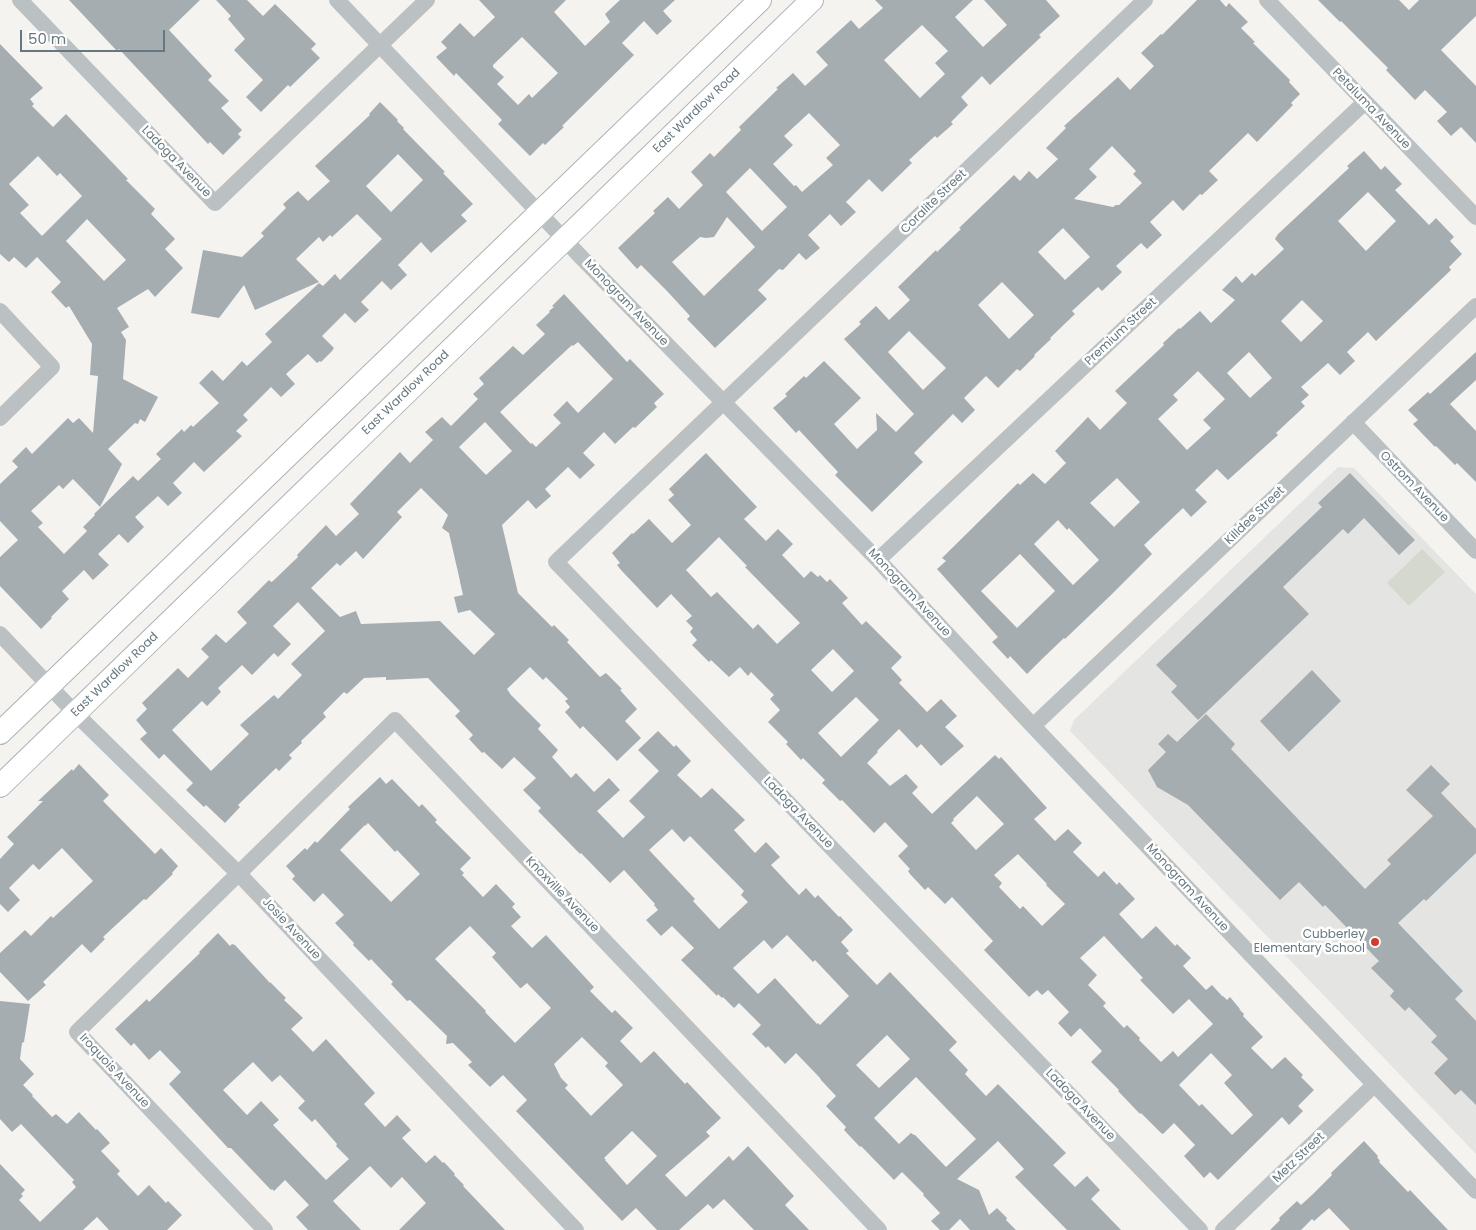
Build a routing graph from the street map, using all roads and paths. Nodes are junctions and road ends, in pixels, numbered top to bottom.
1 (20, 0) edge
2 (337, 0) edge
3 (427, 0) edge
4 (760, 0) edge
5 (812, 0) edge
6 (1145, 0) edge
7 (1267, 0) edge
8 (381, 45) junction
9 (1364, 103) junction
10 (539, 213) junction
11 (1476, 218) edge
12 (564, 240) junction
13 (1476, 306) edge
14 (0, 311) edge
15 (723, 403) junction
16 (0, 418) edge
17 (1353, 422) junction
18 (1476, 551) edge
19 (878, 560) junction
20 (0, 634) edge
21 (49, 686) junction
22 (75, 713) junction
23 (1034, 726) junction
24 (0, 733) edge
25 (0, 786) edge
26 (239, 874) junction
27 (1374, 1086) junction
28 (1476, 1191) edge
29 (265, 1230) edge
30 (576, 1230) edge
31 (879, 1230) edge
32 (1200, 1230) edge
33 (1224, 1230) edge

1 - 8 street, Ladoga Avenue
2 - 8 street, Monogram Avenue
3 - 8 street
4 - 10 main road
5 - 12 main road, East Wardlow Road
6 - 15 street, Coralite Street
7 - 9 street, Petaluma Avenue
8 - 10 street, Monogram Avenue
9 - 11 street, Petaluma Avenue
9 - 19 street, Premium Street
10 - 12 street, Monogram Avenue
10 - 21 main road
12 - 15 street, Monogram Avenue
12 - 22 main road, East Wardlow Road
13 - 17 street, Killdee Street
14 - 16 street
15 - 19 street, Monogram Avenue
15 - 32 street, Ladoga Avenue
17 - 18 street, Ostrom Avenue
17 - 23 street, Killdee Street
19 - 23 street, Monogram Avenue
20 - 21 street, Josie Avenue
21 - 22 street, Josie Avenue
21 - 24 main road
22 - 25 main road, East Wardlow Road
22 - 26 street, Josie Avenue
23 - 27 street, Monogram Avenue
26 - 29 street, Iroquois Avenue
26 - 30 street, Josie Avenue
26 - 31 street, Knoxville Avenue
27 - 28 street, Monogram Avenue
27 - 33 street, Metz Street

